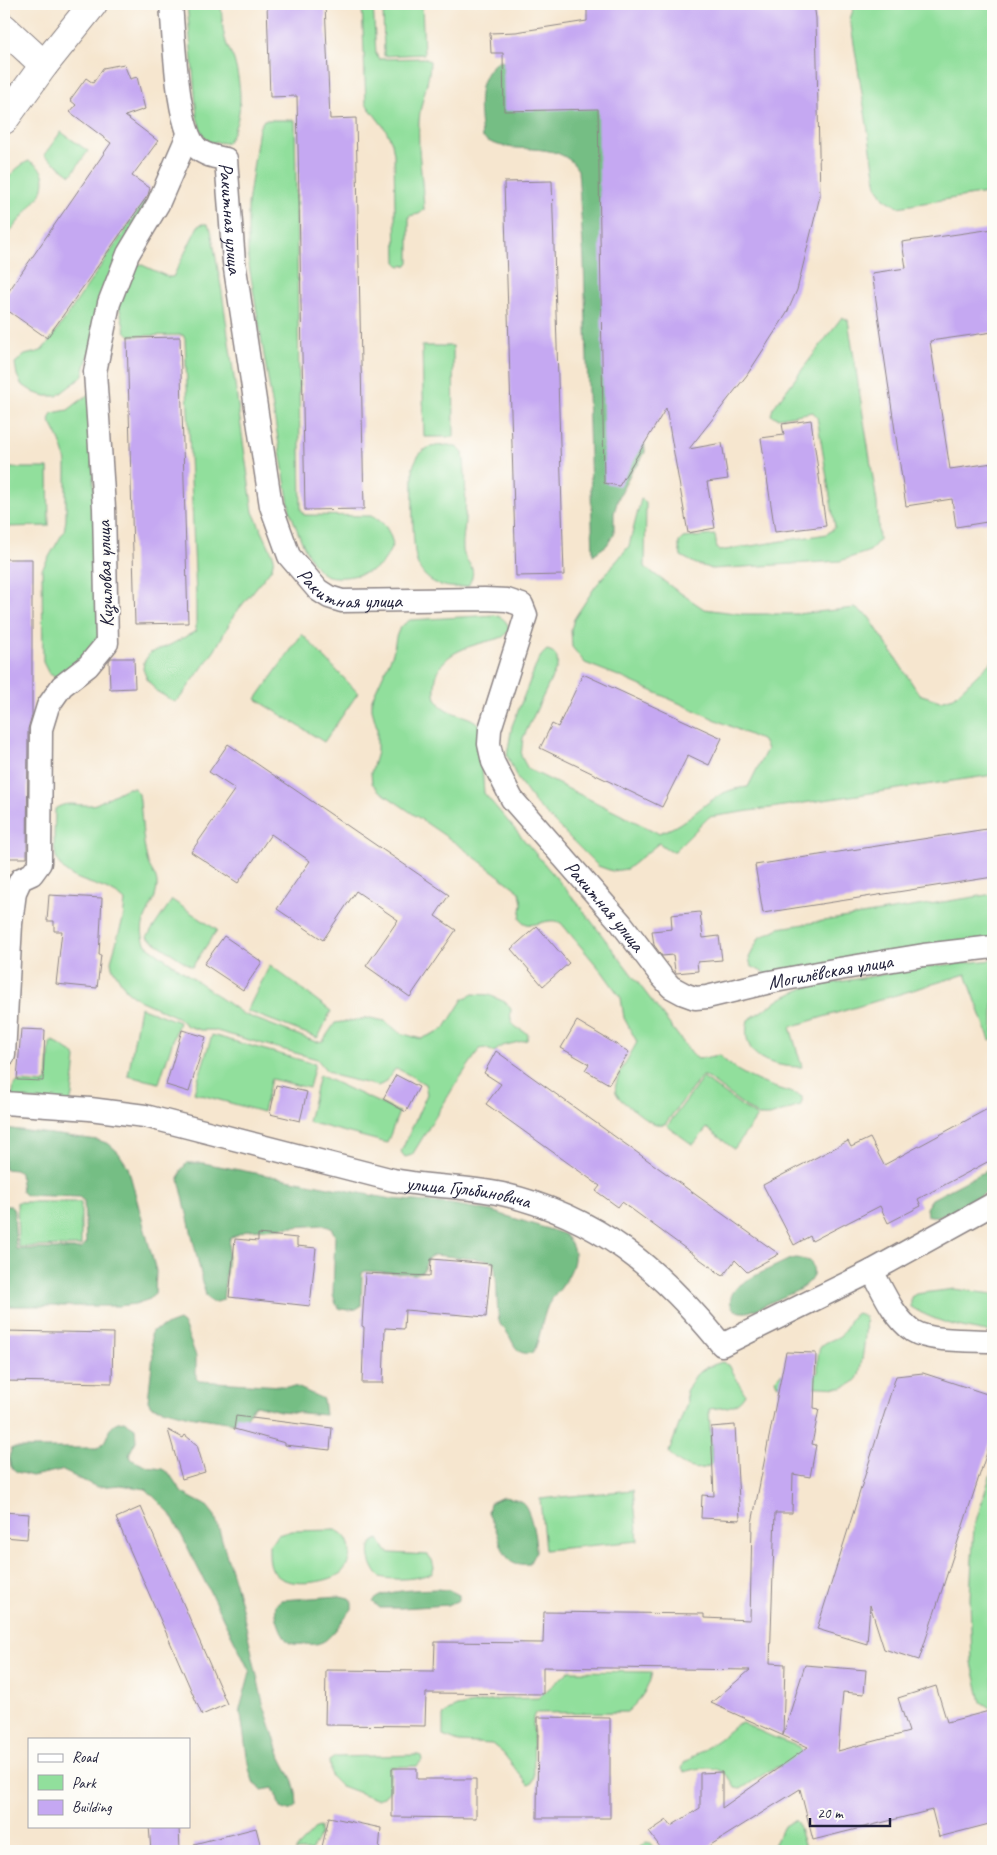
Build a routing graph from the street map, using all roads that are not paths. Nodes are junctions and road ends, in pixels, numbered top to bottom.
1 (94, 4) edge
2 (171, 4) edge
3 (4, 28) edge
4 (44, 65) junction
5 (4, 120) edge
6 (188, 135) junction
7 (993, 947) edge
8 (671, 987) joint
9 (4, 1055) edge
10 (4, 1103) edge
11 (993, 1204) edge
12 (872, 1271) junction
13 (993, 1341) edge

1 - 4 main road
2 - 6 street, Ракитная улица
3 - 4 main road
4 - 5 main road
6 - 8 street, Ракитная улица
6 - 9 street, Кизиловая улица
7 - 8 street, Могилёвская улица
10 - 12 street, улица Гульбиновича
11 - 12 street, улица Гульбиновича
12 - 13 street

